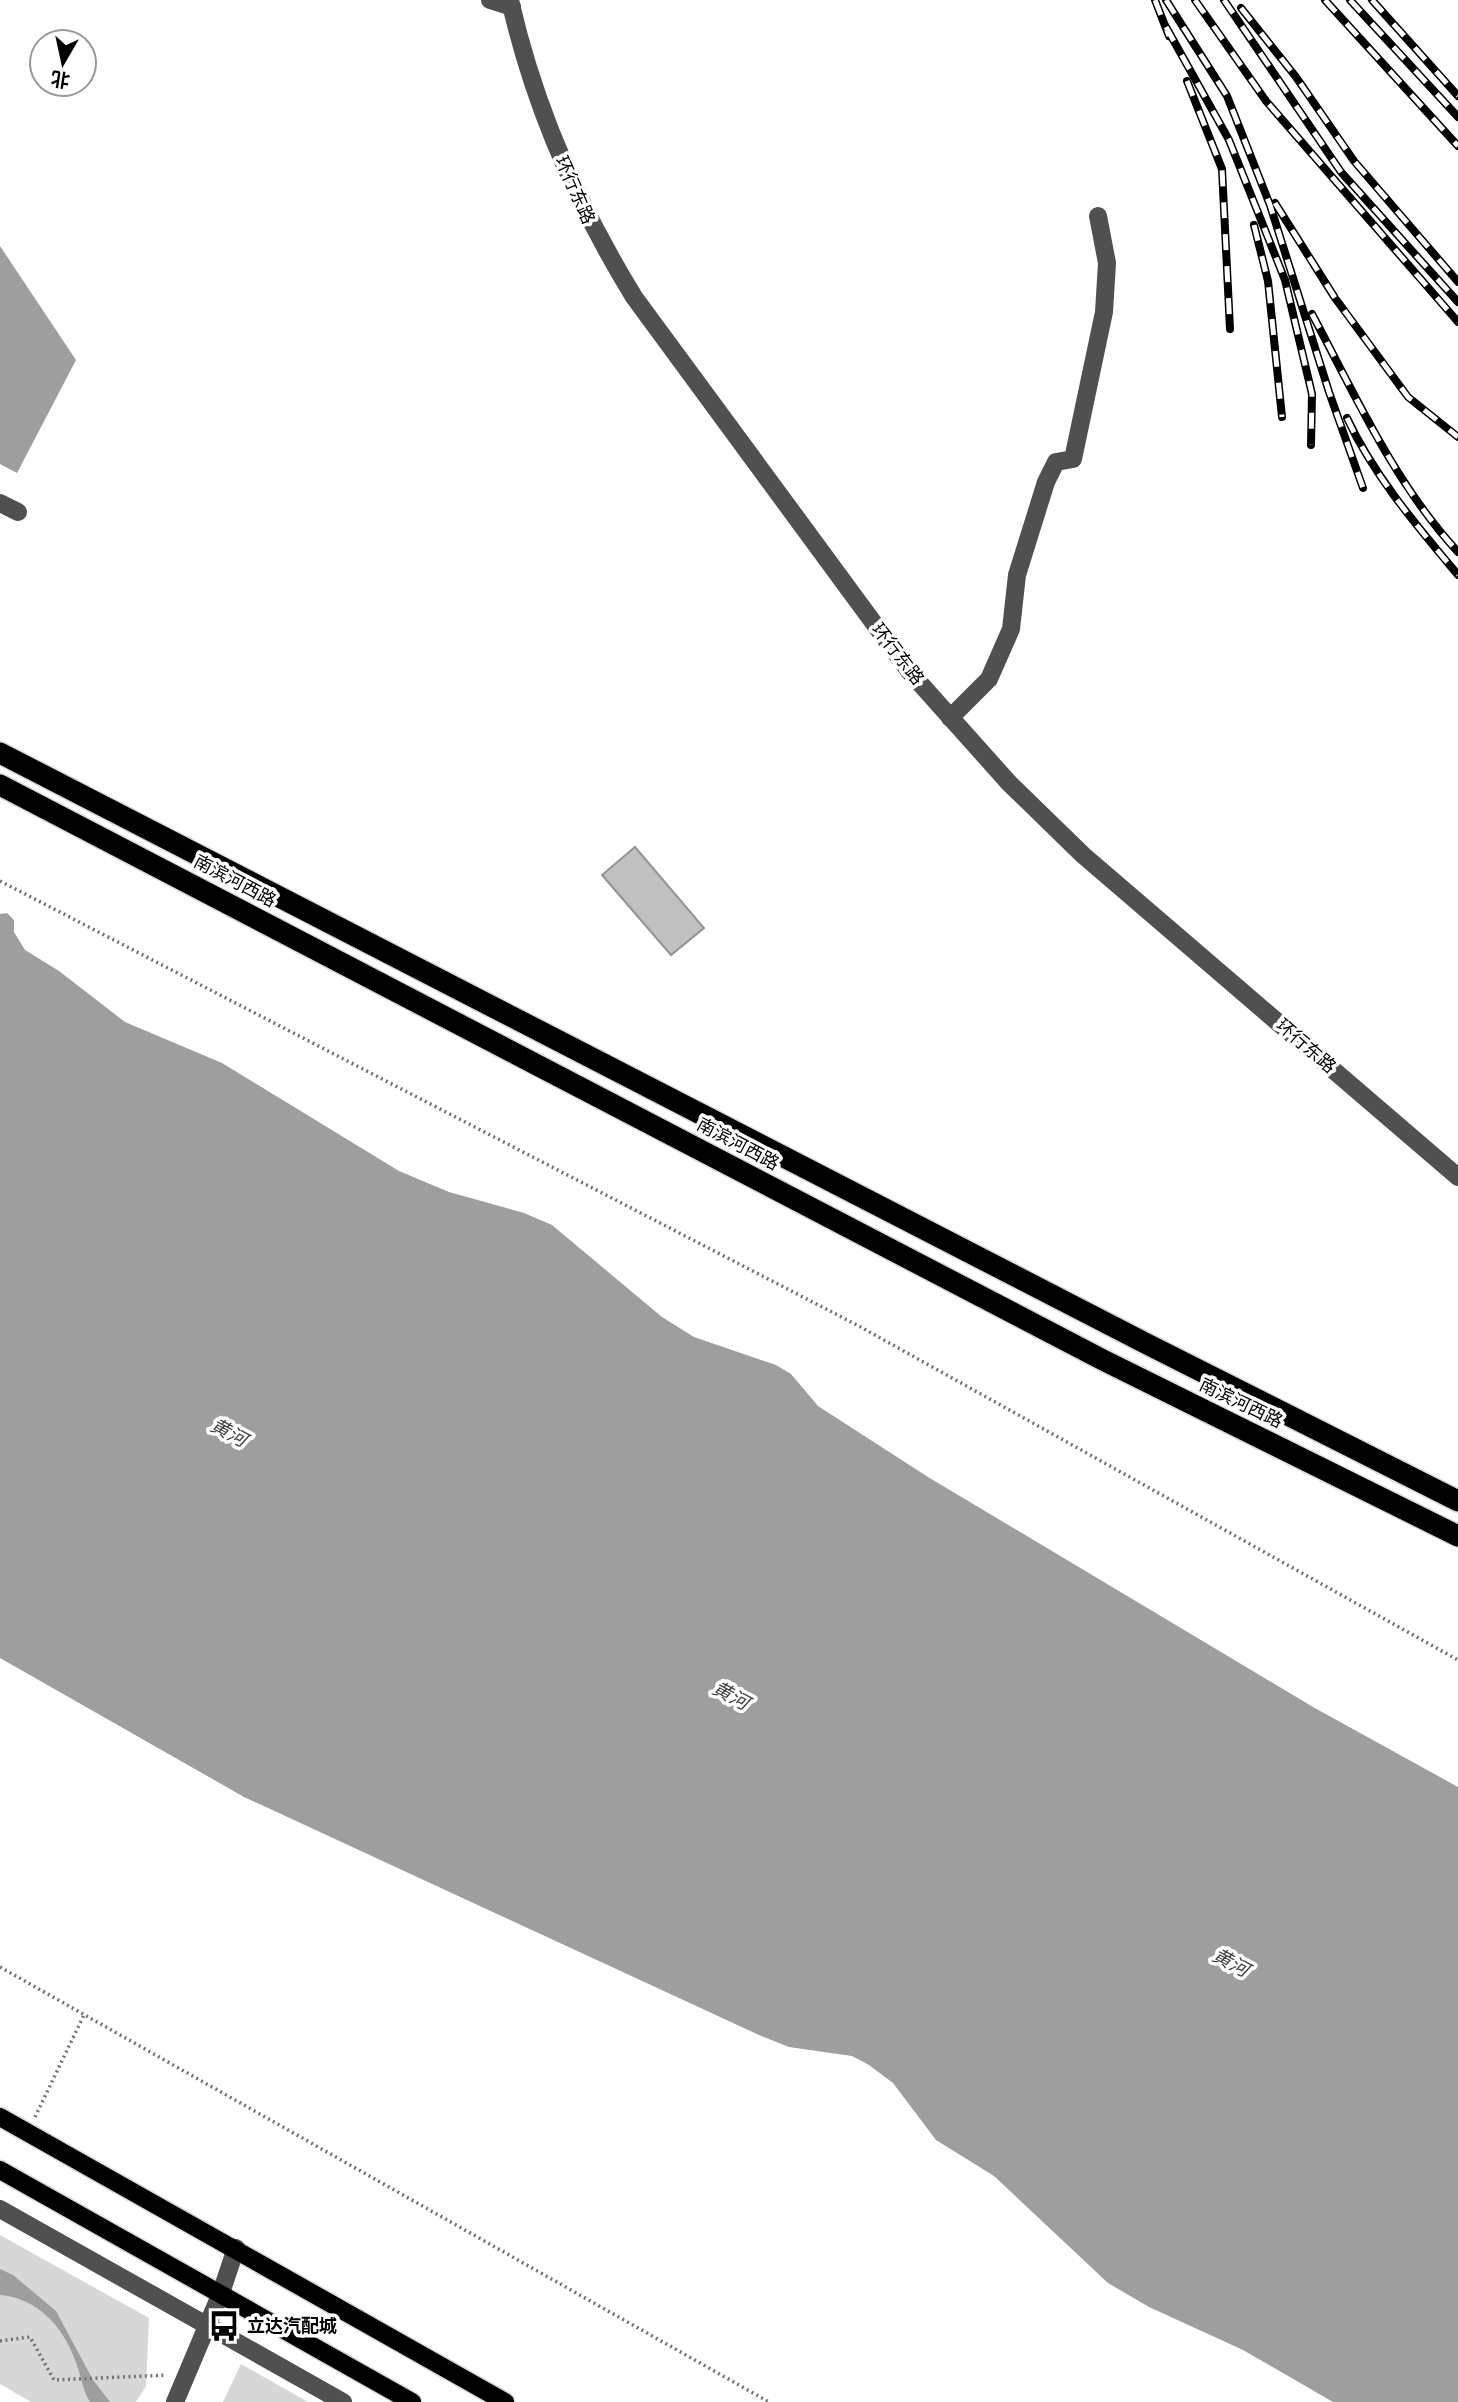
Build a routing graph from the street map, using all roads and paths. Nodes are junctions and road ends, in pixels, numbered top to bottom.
1 (490, 0) edge
2 (511, 3) edge
3 (1098, 216) dead end
4 (0, 503) edge
5 (18, 512) dead end
6 (950, 718) junction
7 (0, 753) edge
8 (0, 785) edge
9 (0, 881) edge
10 (1458, 1177) edge
11 (1458, 1501) edge
12 (1458, 1536) edge
13 (1458, 1660) edge
14 (0, 1967) edge
15 (84, 2015) junction
16 (0, 2117) edge
17 (28, 2133) junction
18 (0, 2170) edge
19 (0, 2209) edge
20 (236, 2248) junction
21 (221, 2293) junction
22 (207, 2324) junction
23 (0, 2341) edge
24 (184, 2374) junction
25 (175, 2402) edge
26 (343, 2402) edge
27 (412, 2402) edge
28 (505, 2402) edge
29 (769, 2402) edge

1 - 2 street
2 - 6 street, 环行东路
3 - 6 street
4 - 5 street
6 - 10 street, 环行东路
7 - 11 highway, 南滨河西路
8 - 12 highway, 南滨河西路
9 - 13 path
14 - 15 path
15 - 17 path
15 - 29 path
16 - 17 main road
17 - 20 main road
18 - 21 main road
19 - 22 street
20 - 21 street
20 - 28 main road
21 - 22 street
21 - 27 main road
22 - 24 street
22 - 26 street
23 - 24 path
24 - 25 street

